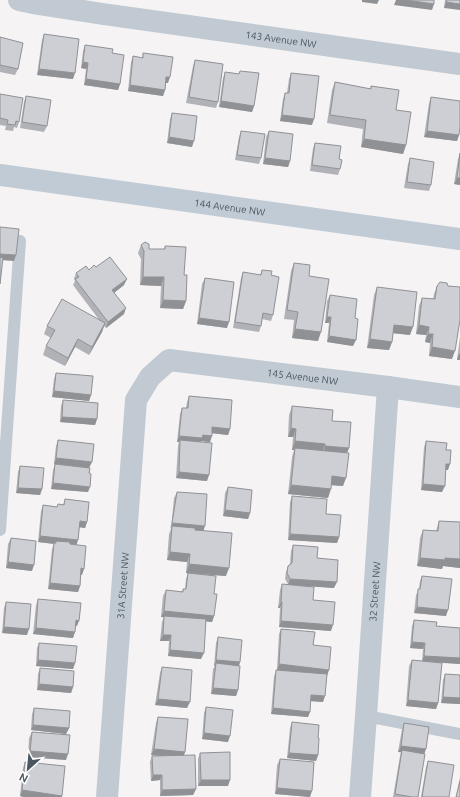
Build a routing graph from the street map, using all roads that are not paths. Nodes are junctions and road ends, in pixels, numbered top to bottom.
1 (19, 0) edge
2 (104, 7) edge
3 (460, 64) edge
4 (0, 174) edge
5 (460, 239) edge
6 (20, 241) edge
7 (150, 377) joint
8 (388, 387) junction
9 (460, 398) edge
10 (0, 530) edge
11 (366, 716) junction
12 (460, 734) edge
13 (107, 797) edge
14 (360, 797) edge

1 - 2 street, 143 Avenue NW
2 - 3 street, 143 Avenue NW
4 - 5 main road, 144 Avenue NW
6 - 10 lane
7 - 8 street, 145 Avenue NW
7 - 13 street, 31A Street NW
8 - 9 street, 145 Avenue NW
8 - 11 street, 32 Street NW
11 - 12 lane
11 - 14 street, 32 Street NW

